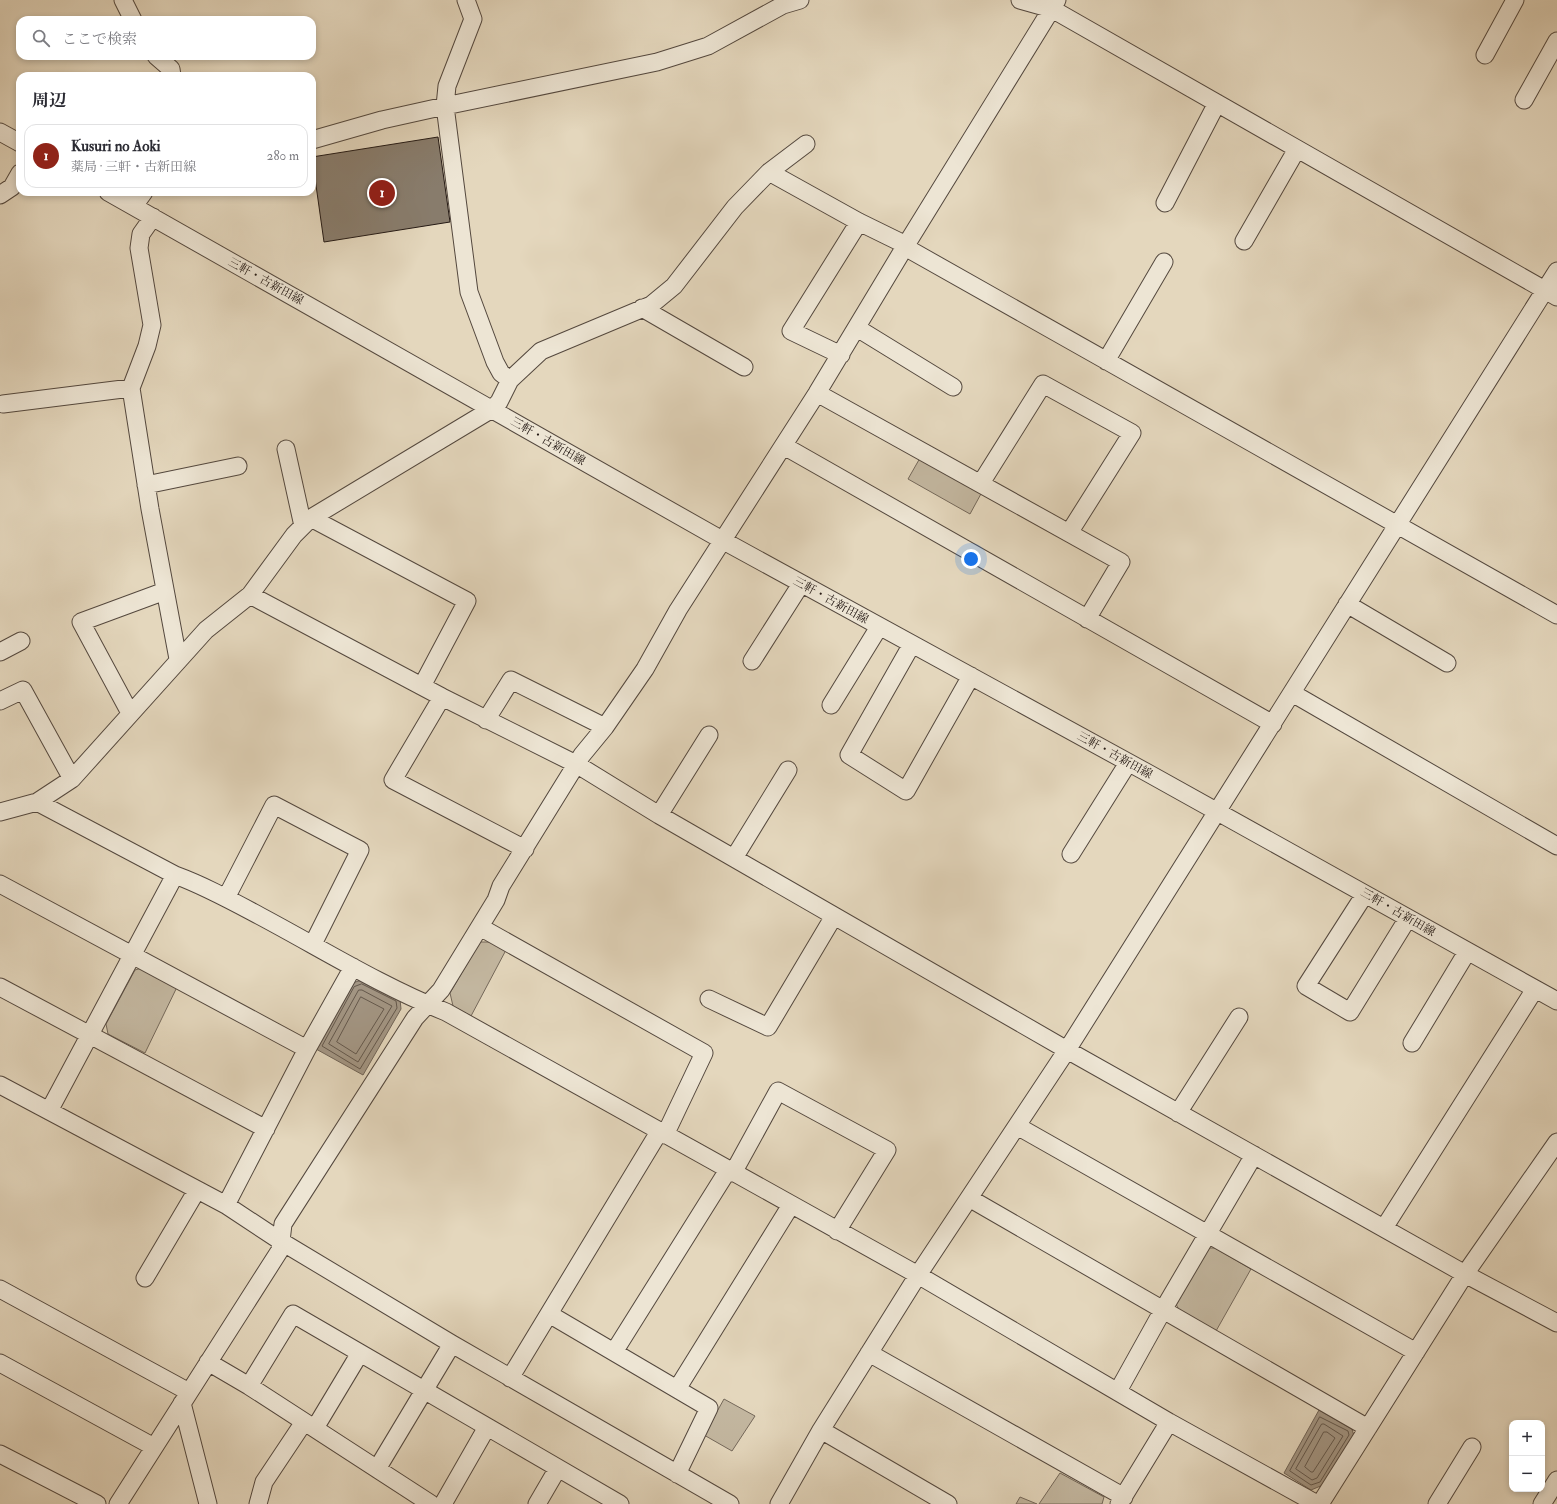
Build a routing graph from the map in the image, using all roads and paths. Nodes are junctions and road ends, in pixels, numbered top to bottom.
1 (123, 0) edge
2 (466, 0) edge
3 (800, 0) edge
4 (1020, 0) edge
5 (1515, 0) edge
6 (1055, 4) edge
7 (131, 16) edge
8 (1557, 41) edge
9 (1484, 55) dead end
10 (161, 60) edge
11 (171, 72) edge
12 (1524, 100) dead end
13 (1217, 103) junction
14 (445, 106) junction
15 (0, 132) edge
16 (316, 139) edge
17 (16, 141) edge
18 (806, 144) dead end
19 (1297, 149) junction
20 (769, 172) junction
21 (16, 180) edge
22 (0, 196) edge
23 (115, 196) edge
24 (141, 196) edge
25 (1165, 203) dead end
26 (134, 206) junction
27 (153, 217) junction
28 (859, 222) junction
29 (1244, 241) dead end
30 (906, 245) junction
31 (1164, 262) dead end
32 (1557, 272) edge
33 (1551, 294) edge
34 (642, 308) junction
35 (857, 328) junction
36 (841, 354) junction
37 (1106, 361) junction
38 (744, 367) dead end
39 (510, 380) junction
40 (953, 387) dead end
41 (131, 388) junction
42 (817, 393) junction
43 (3, 404) dead end
44 (492, 409) junction
45 (784, 446) junction
46 (286, 449) dead end
47 (238, 466) dead end
48 (981, 483) junction
49 (146, 485) junction
50 (307, 522) junction
51 (1398, 524) junction
52 (1070, 533) junction
53 (722, 540) junction
54 (802, 584) junction
55 (165, 591) junction
56 (250, 595) junction
57 (1347, 604) junction
58 (1557, 615) edge
59 (1088, 619) junction
60 (879, 626) junction
61 (21, 641) dead end
62 (912, 644) junction
63 (0, 652) edge
64 (178, 659) junction
65 (752, 661) dead end
66 (1447, 662) dead end
67 (971, 676) junction
68 (422, 686) junction
69 (1292, 693) junction
70 (442, 697) junction
71 (0, 701) edge
72 (831, 705) dead end
73 (130, 713) junction
74 (486, 720) junction
75 (1273, 724) junction
76 (605, 727) junction
77 (709, 735) dead end
78 (1128, 762) junction
79 (576, 764) junction
80 (788, 770) dead end
81 (72, 779) junction
82 (37, 802) junction
83 (2, 807) edge
84 (1217, 812) junction
85 (659, 815) junction
86 (1557, 846) edge
87 (525, 848) junction
88 (1071, 854) dead end
89 (734, 858) junction
90 (175, 875) junction
91 (0, 884) edge
92 (1366, 894) junction
93 (226, 898) junction
94 (834, 916) junction
95 (1408, 918) junction
96 (480, 926) junction
97 (313, 944) junction
98 (1467, 952) junction
99 (133, 955) junction
100 (353, 968) junction
101 (0, 987) edge
102 (1535, 989) junction
103 (709, 998) dead end
104 (1557, 1001) edge
105 (427, 1004) junction
106 (1240, 1017) dead end
107 (90, 1034) junction
108 (1412, 1043) dead end
109 (307, 1048) junction
110 (1068, 1050) junction
111 (0, 1085) edge
112 (49, 1111) junction
113 (1178, 1112) junction
114 (1017, 1126) junction
115 (266, 1129) junction
116 (662, 1134) junction
117 (1557, 1142) edge
118 (1254, 1155) junction
119 (730, 1172) junction
120 (197, 1190) junction
121 (969, 1198) junction
122 (226, 1205) junction
123 (792, 1205) junction
124 (1384, 1228) junction
125 (837, 1231) junction
126 (1207, 1234) junction
127 (282, 1242) junction
128 (1465, 1274) junction
129 (918, 1276) junction
130 (145, 1278) dead end
131 (0, 1289) edge
132 (1163, 1310) junction
133 (549, 1314) junction
134 (1557, 1322) edge
135 (452, 1344) junction
136 (614, 1352) junction
137 (1416, 1352) junction
138 (360, 1353) junction
139 (869, 1353) junction
140 (208, 1362) junction
141 (0, 1363) edge
142 (510, 1378) junction
143 (249, 1386) junction
144 (677, 1390) junction
145 (425, 1391) junction
146 (1118, 1391) junction
147 (186, 1398) junction
148 (1169, 1422) junction
149 (309, 1425) junction
150 (487, 1427) junction
151 (1368, 1428) junction
152 (821, 1430) junction
153 (154, 1447) junction
154 (1472, 1447) dead end
155 (0, 1454) edge
156 (558, 1468) junction
157 (377, 1469) junction
158 (677, 1474) junction
159 (1557, 1480) edge
160 (1121, 1500) edge
161 (97, 1504) edge
162 (118, 1504) edge
163 (208, 1504) edge
164 (258, 1504) edge
165 (431, 1504) edge
166 (443, 1504) edge
167 (537, 1504) edge
168 (620, 1504) edge
169 (730, 1504) edge
170 (779, 1504) edge
171 (948, 1504) edge
172 (1319, 1504) edge
173 (1437, 1504) edge
174 (1542, 1504) edge

1 - 7 street
2 - 14 street
3 - 14 street
4 - 6 street
5 - 9 street
6 - 13 street
6 - 30 street
8 - 12 street
10 - 11 street
13 - 19 street
13 - 25 street
14 - 16 street
14 - 39 street
15 - 17 street
18 - 20 street
19 - 29 street
19 - 33 street
20 - 28 street
20 - 34 street
21 - 22 street
23 - 26 street, 三軒・古新田線
24 - 26 street
26 - 27 street, 三軒・古新田線
27 - 41 street
27 - 44 street, 三軒・古新田線
28 - 30 street
28 - 36 street
30 - 35 street
30 - 37 street
31 - 37 street
32 - 33 street
33 - 51 street
34 - 38 street
34 - 39 street
35 - 36 street
35 - 40 street
36 - 42 street
37 - 51 street
39 - 44 street
41 - 43 street
41 - 49 street
42 - 45 street
42 - 48 street
44 - 50 street
44 - 53 street, 三軒・古新田線
45 - 53 street
45 - 59 street
46 - 50 street
47 - 49 street
48 - 52 street
48 - 52 street
49 - 55 street
50 - 56 street
50 - 68 street
51 - 57 street
51 - 58 street
52 - 59 street
53 - 54 street, 三軒・古新田線
53 - 76 street
54 - 60 street, 三軒・古新田線
54 - 65 street
55 - 64 street
55 - 73 street
56 - 64 street
56 - 68 street
57 - 66 street
57 - 69 street
59 - 75 street
60 - 62 street, 三軒・古新田線
60 - 72 street
61 - 63 street
62 - 67 street, 三軒・古新田線
62 - 67 street
64 - 73 street
67 - 78 street, 三軒・古新田線
68 - 70 street
69 - 75 street
69 - 86 street
70 - 74 street
70 - 87 street
71 - 81 street
73 - 81 street
74 - 76 street
74 - 79 street
75 - 84 street
76 - 79 street
77 - 85 street
78 - 84 street, 三軒・古新田線
78 - 88 street
79 - 85 street
79 - 87 street
80 - 89 street
81 - 82 street
82 - 83 street
82 - 90 street
84 - 92 street, 三軒・古新田線
84 - 110 street
85 - 89 street
87 - 96 street
89 - 94 street
90 - 93 street
90 - 99 street
91 - 99 street
92 - 95 street, 三軒・古新田線
92 - 95 street
93 - 97 street
93 - 97 street
94 - 103 street
94 - 110 street
95 - 98 street, 三軒・古新田線
96 - 105 street
96 - 116 street
97 - 100 street
98 - 102 street, 三軒・古新田線
98 - 108 street
99 - 107 street
99 - 109 street
100 - 105 street
100 - 109 street
101 - 107 street
102 - 104 street, 三軒・古新田線
102 - 124 street
105 - 116 street
105 - 127 street
106 - 113 street
107 - 112 street
107 - 115 street
109 - 115 street
110 - 113 street
110 - 114 street
111 - 112 street
112 - 120 street
113 - 118 street
114 - 121 street
114 - 126 street
115 - 122 street
116 - 119 street
116 - 133 street
117 - 128 street
118 - 124 street
118 - 126 street
119 - 123 street
119 - 125 street
119 - 136 street
120 - 122 street
120 - 130 street
121 - 129 street
121 - 132 street
122 - 127 street
123 - 125 street
123 - 144 street
124 - 128 street
125 - 129 street
126 - 132 street
126 - 137 street
127 - 135 street
127 - 140 street
128 - 134 street
128 - 137 street
129 - 139 street
129 - 146 street
131 - 147 street
132 - 146 street
132 - 151 street
133 - 136 street
133 - 142 street
135 - 142 street
135 - 145 street
136 - 144 street
137 - 151 street
138 - 143 street
138 - 145 street
138 - 149 street
139 - 152 street
139 - 160 street
140 - 143 street
140 - 147 street
141 - 153 street
142 - 158 street
143 - 149 street
144 - 158 street
145 - 150 street
145 - 157 street
146 - 148 street
147 - 153 street
147 - 163 street
148 - 160 street
148 - 172 street
149 - 157 street
149 - 164 street
150 - 156 street
150 - 166 street
151 - 172 street
152 - 170 street
152 - 171 street
153 - 162 street
154 - 173 street
155 - 161 street
156 - 167 street
156 - 168 street
157 - 165 street
158 - 169 street
159 - 174 street

